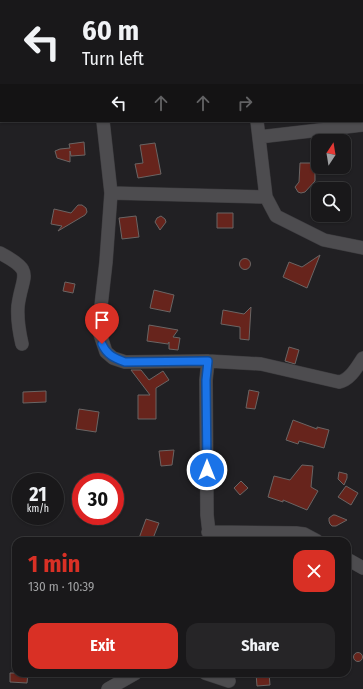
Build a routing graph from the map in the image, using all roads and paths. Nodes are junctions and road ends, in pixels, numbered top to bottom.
1 (103, 122) edge
2 (257, 122) edge
3 (363, 125) edge
4 (259, 137) junction
5 (111, 192) junction
6 (266, 197) junction
7 (363, 248) edge
8 (0, 253) edge
9 (22, 344) dead end
10 (363, 358) edge
11 (208, 361) junction
12 (209, 536) edge
13 (310, 537) edge
14 (351, 560) edge
15 (363, 568) edge
16 (128, 677) edge
17 (134, 677) edge
18 (217, 677) edge
19 (230, 681) edge
20 (108, 689) edge
21 (131, 689) edge

1 - 5 street
2 - 4 street
3 - 4 street
4 - 6 street
5 - 6 street
5 - 11 street
6 - 7 street
8 - 9 street
10 - 11 street
11 - 12 street
12 - 13 street
14 - 15 street
16 - 20 street
17 - 21 street
18 - 19 street

